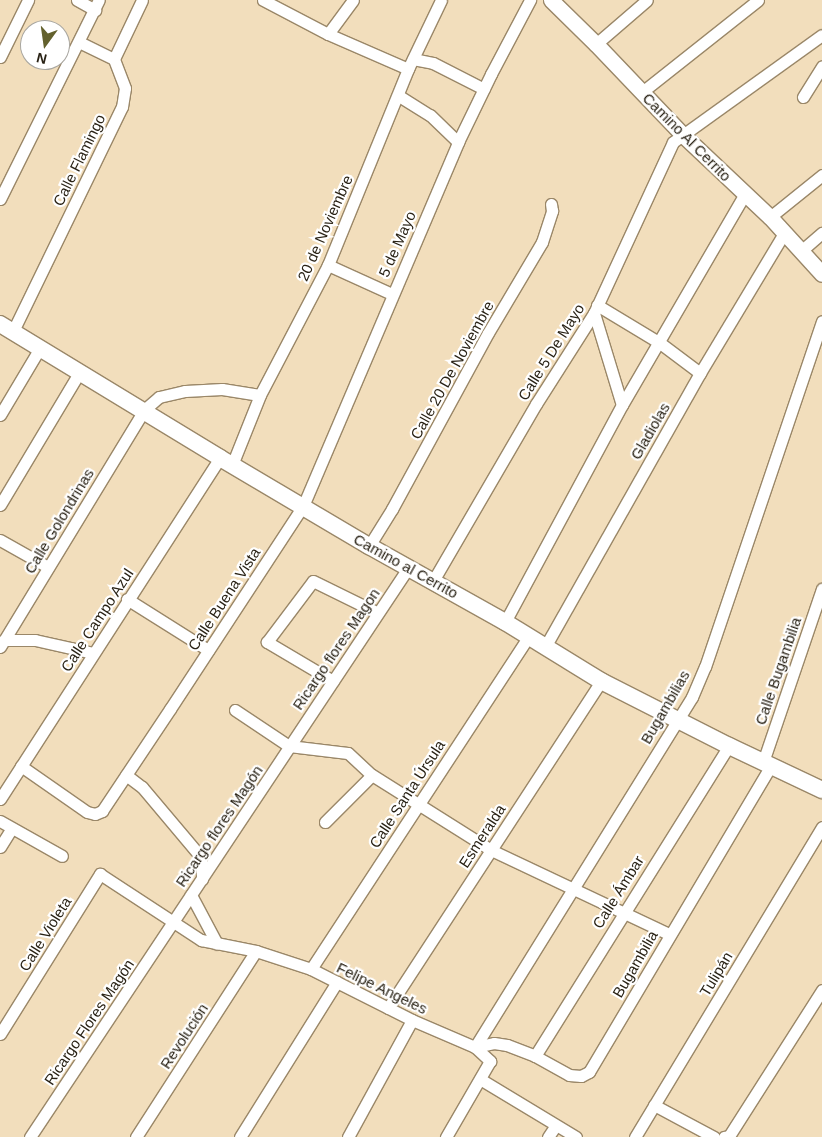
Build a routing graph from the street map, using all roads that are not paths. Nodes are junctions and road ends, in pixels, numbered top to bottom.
1 (28, 0) edge
2 (77, 0) edge
3 (142, 0) edge
4 (262, 0) edge
5 (353, 0) edge
6 (441, 0) edge
7 (530, 0) edge
8 (551, 0) edge
9 (647, 0) edge
10 (758, 0) edge
11 (97, 5) edge
12 (328, 34) junction
13 (822, 35) edge
14 (79, 42) junction
15 (596, 44) junction
16 (0, 56) edge
17 (114, 59) junction
18 (411, 64) junction
19 (822, 67) edge
20 (819, 77) edge
21 (484, 89) junction
22 (642, 92) junction
23 (399, 96) junction
24 (803, 96) dead end
25 (684, 136) junction
26 (458, 142) junction
27 (822, 175) edge
28 (745, 194) junction
29 (0, 199) edge
30 (551, 204) dead end
31 (770, 217) junction
32 (784, 233) junction
33 (822, 233) edge
34 (801, 251) junction
35 (328, 265) junction
36 (822, 274) edge
37 (392, 294) junction
38 (595, 309) junction
39 (822, 321) edge
40 (6, 327) edge
41 (660, 343) junction
42 (40, 348) junction
43 (79, 373) junction
44 (700, 373) junction
45 (260, 395) junction
46 (622, 405) junction
47 (144, 410) junction
48 (0, 415) edge
49 (226, 461) junction
50 (0, 506) edge
51 (303, 506) junction
52 (0, 540) edge
53 (369, 546) junction
54 (48, 567) junction
55 (408, 568) junction
56 (434, 581) junction
57 (822, 589) edge
58 (128, 600) junction
59 (378, 613) junction
60 (506, 622) junction
61 (529, 636) junction
62 (2, 643) edge
63 (545, 646) junction
64 (208, 650) junction
65 (92, 653) junction
66 (333, 680) junction
67 (601, 681) junction
68 (235, 710) dead end
69 (678, 719) junction
70 (290, 746) junction
71 (729, 746) junction
72 (767, 764) junction
73 (21, 766) junction
74 (126, 775) junction
75 (372, 775) junction
76 (822, 790) edge
77 (0, 799) edge
78 (418, 804) junction
79 (0, 820) edge
80 (325, 822) dead end
81 (822, 827) edge
82 (12, 828) junction
83 (0, 847) edge
84 (491, 850) junction
85 (62, 856) dead end
86 (100, 874) joint
87 (202, 879) junction
88 (572, 890) junction
89 (191, 895) junction
90 (623, 912) junction
91 (172, 923) junction
92 (670, 934) junction
93 (217, 944) junction
94 (256, 951) junction
95 (311, 969) junction
96 (337, 982) junction
97 (822, 990) edge
98 (388, 1008) junction
99 (412, 1020) junction
100 (1, 1031) edge
101 (475, 1047) junction
102 (535, 1056) junction
103 (480, 1079) junction
104 (654, 1104) junction
105 (556, 1125) junction
106 (726, 1136) edge
107 (30, 1137) edge
108 (136, 1137) edge
109 (240, 1137) edge
110 (348, 1137) edge
111 (446, 1137) edge
112 (548, 1137) edge
113 (576, 1137) edge
114 (635, 1137) edge
115 (714, 1137) edge

1 - 16 street
2 - 11 street
3 - 17 street
4 - 12 street
5 - 12 street
6 - 18 street, 20 de Noviembre
7 - 21 street, 5 de Mayo
8 - 15 street, Camino Al Cerrito
9 - 15 street
10 - 22 street
11 - 14 street
12 - 18 street
13 - 25 street, Calle 5 De Mayo
14 - 17 street
14 - 29 street
15 - 22 street, Camino Al Cerrito
17 - 40 street, Calle Flamingo
18 - 21 street
18 - 23 street, 20 de Noviembre
19 - 20 street
20 - 24 street
21 - 26 street, 5 de Mayo
22 - 25 street, Camino Al Cerrito
23 - 26 street
23 - 35 street, 20 de Noviembre
25 - 28 street, Camino Al Cerrito
25 - 38 street, Calle 5 De Mayo
26 - 37 street, 5 de Mayo
27 - 31 street
28 - 31 street, Camino Al Cerrito
28 - 41 street
30 - 53 street, Calle 20 De Noviembre
31 - 32 street, Camino Al Cerrito
32 - 34 street, Camino Al Cerrito
32 - 44 street, Gladiolas
33 - 34 street
34 - 36 street, Camino Al Cerrito
35 - 37 street
35 - 45 street, 20 de Noviembre
37 - 51 street, 5 de Mayo
38 - 41 street
38 - 46 street
38 - 56 street, Calle 5 De Mayo
39 - 69 street, Bugambilias
40 - 42 main road, Camino al Cerrito
41 - 44 street
41 - 46 street
42 - 43 main road, Camino al Cerrito
42 - 48 street
43 - 47 main road, Camino al Cerrito
43 - 50 street
44 - 63 street, Gladiolas
45 - 47 street
45 - 49 street, 20 de Noviembre
46 - 60 street
47 - 49 main road, Camino al Cerrito
47 - 54 street, Calle Golondrinas
49 - 51 main road, Camino al Cerrito
49 - 58 street, Calle Campo Azul
51 - 53 main road, Camino al Cerrito
51 - 64 street, Calle Buena Vista
52 - 54 street
53 - 55 main road, Camino al Cerrito
54 - 62 street, Calle Golondrinas
55 - 56 main road, Camino al Cerrito
55 - 59 street, Ricargo flores Magon
56 - 60 main road, Camino al Cerrito
57 - 72 street, Calle Bugambilia
58 - 64 street
58 - 65 street, Calle Campo Azul
59 - 66 street, Ricargo flores Magon
59 - 66 street
60 - 61 main road, Camino al Cerrito
61 - 63 main road, Camino al Cerrito
61 - 78 street, Calle Santa Úrsula
62 - 65 street
63 - 67 main road, Camino al Cerrito
64 - 74 street, Calle Buena Vista
65 - 73 street, Calle Campo Azul
66 - 70 street, Ricargo flores Magon
67 - 69 main road, Camino al Cerrito
67 - 84 street, Esmeralda
68 - 70 street
69 - 71 main road, Camino al Cerrito
69 - 88 street, Bugambilias
70 - 75 street
70 - 87 street, Ricargo flores Magón
71 - 72 main road, Camino al Cerrito
71 - 90 street, Calle Ámbar
72 - 76 main road, Camino al Cerrito
72 - 92 street, Bugambilia
73 - 74 street, Calle Buena Vista
73 - 77 street, Calle Campo Azul
74 - 87 street
75 - 78 street
75 - 80 street
78 - 84 street
78 - 95 street, Calle Santa Úrsula
79 - 82 street
81 - 104 street, Tulipán
82 - 83 street
82 - 85 street
84 - 88 street
84 - 98 street, Esmeralda
86 - 91 street, Felipe Angeles
86 - 100 street, Calle Violeta
87 - 89 street, Ricargo flores Magón
88 - 90 street
88 - 101 street, Bugambilias
89 - 91 street, Ricargo flores Magón
89 - 93 street
90 - 92 street
90 - 102 street, Calle Ámbar
91 - 93 street, Felipe Angeles
91 - 107 street, Ricargo Flores Magón
92 - 102 street, Bugambilia
93 - 94 street, Felipe Angeles
94 - 95 street, Felipe Angeles
94 - 108 street, Revolución
95 - 96 street, Felipe Angeles
96 - 98 street, Felipe Angeles
96 - 109 street
97 - 106 street
98 - 99 street, Felipe Angeles
99 - 101 street, Felipe Angeles
99 - 110 street
101 - 102 street, Bugambilia
101 - 103 street, Felipe Angeles
103 - 105 street
103 - 111 street
104 - 114 street, Tulipán
104 - 115 street
105 - 112 street
105 - 113 street

